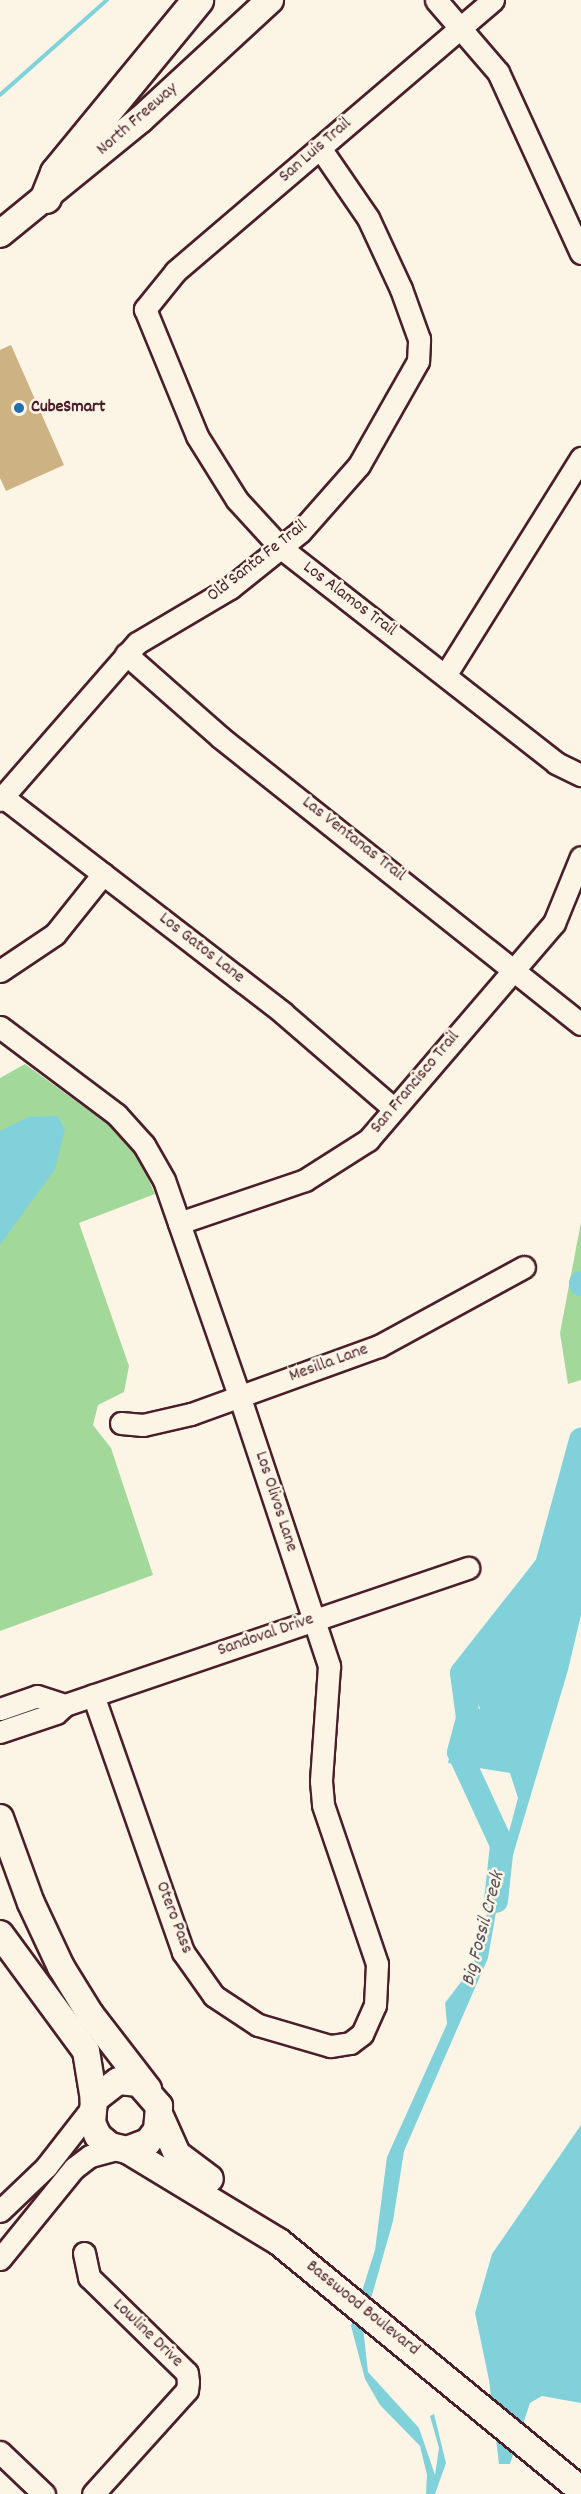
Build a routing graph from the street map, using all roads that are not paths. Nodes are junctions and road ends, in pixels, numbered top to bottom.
1 (198, 0) edge
2 (270, 0) edge
3 (436, 0) edge
4 (493, 0) edge
5 (459, 24) junction
6 (320, 148) junction
7 (46, 198) junction
8 (0, 234) edge
9 (581, 253) edge
10 (145, 309) joint
11 (581, 458) edge
12 (280, 547) junction
13 (126, 654) junction
14 (446, 674) junction
15 (581, 775) edge
16 (1, 799) edge
17 (581, 857) edge
18 (103, 874) junction
19 (514, 968) junction
20 (0, 971) edge
21 (581, 1024) edge
22 (0, 1027) edge
23 (393, 1108) junction
24 (179, 1223) junction
25 (524, 1267) dead end
26 (239, 1395) junction
27 (121, 1423) dead end
28 (468, 1568) dead end
29 (314, 1620) junction
30 (93, 1695) junction
31 (26, 1700) junction
32 (65, 1705) junction
33 (0, 1709) edge
34 (33, 1721) junction
35 (0, 1732) edge
36 (0, 1818) edge
37 (0, 1934) edge
38 (350, 2043) joint
39 (148, 2089) junction
40 (93, 2104) junction
41 (160, 2116) junction
42 (122, 2149) junction
43 (0, 2211) edge
44 (84, 2253) dead end
45 (0, 2259) edge
46 (326, 2270) junction
47 (0, 2452) edge
48 (565, 2462) edge
49 (581, 2490) edge
50 (44, 2494) edge
51 (93, 2494) edge

1 - 7 highway
2 - 7 main road, North Freeway
3 - 5 street
4 - 5 street, San Luis Trail
5 - 6 street, San Luis Trail
5 - 9 street
6 - 10 street, San Luis Trail
6 - 12 street, Old Santa Fe Trail
7 - 8 main road, North Freeway
10 - 12 street, Los Alamos Trail
11 - 14 street
12 - 13 street, Old Santa Fe Trail
12 - 14 street, Los Alamos Trail
13 - 16 street, Old Santa Fe Trail
13 - 19 street, Las Ventanas Trail
14 - 15 street, Los Alamos Trail
16 - 18 street, Los Gatos Lane
17 - 19 street, San Francisco Trail
18 - 20 street
18 - 23 street, Los Gatos Lane
19 - 21 street, Las Ventanas Trail
19 - 23 street, San Francisco Trail
22 - 24 street, Los Olivos Lane
23 - 24 street, San Francisco Trail
24 - 26 street, Los Olivos Lane
25 - 26 street, Mesilla Lane
26 - 27 street, Mesilla Lane
26 - 29 street, Los Olivos Lane
28 - 29 street, Sandoval Drive
29 - 30 street, Sandoval Drive
29 - 38 street, Los Olivos Lane
30 - 32 street, Sandoval Drive
30 - 38 street, Otero Pass
31 - 32 street
31 - 33 street
31 - 34 street
32 - 34 street, Sandoval Drive
34 - 35 street, Sandoval Drive
36 - 39 main road
37 - 40 main road
39 - 40 main road
39 - 41 main road
40 - 42 main road
40 - 43 street
41 - 42 main road
41 - 46 main road, Basswood Boulevard
42 - 45 street
42 - 46 main road, Basswood Boulevard
44 - 51 street, Lowline Drive
46 - 48 main road, Basswood Boulevard
47 - 50 street
48 - 49 main road, Basswood Boulevard

